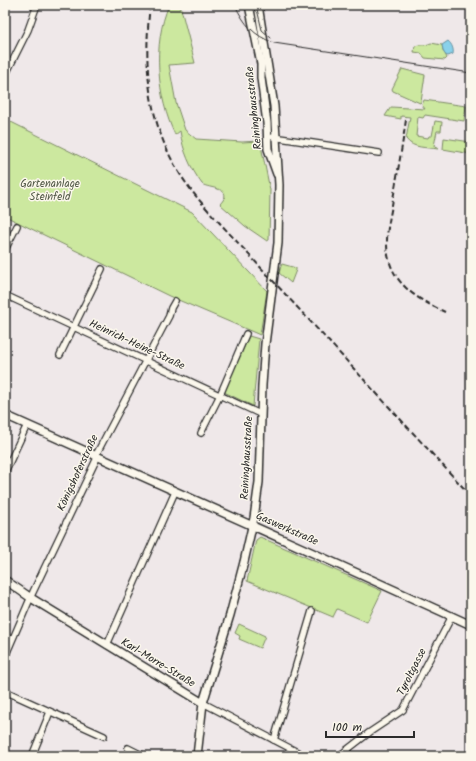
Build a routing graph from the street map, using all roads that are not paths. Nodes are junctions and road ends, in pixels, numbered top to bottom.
1 (37, 5) edge
2 (249, 5) edge
3 (258, 5) edge
4 (256, 34) junction
5 (264, 36) junction
6 (5, 76) edge
7 (267, 135) junction
8 (276, 137) junction
9 (379, 153) dead end
10 (279, 179) junction
11 (17, 226) dead end
12 (5, 250) edge
13 (102, 270) dead end
14 (5, 294) edge
15 (174, 301) dead end
16 (75, 326) junction
17 (246, 334) dead end
18 (60, 355) dead end
19 (146, 360) junction
20 (220, 395) junction
21 (260, 414) junction
22 (5, 415) edge
23 (28, 425) junction
24 (201, 433) dead end
25 (96, 456) junction
26 (5, 472) edge
27 (175, 492) junction
28 (252, 526) junction
29 (5, 580) edge
30 (31, 598) junction
31 (312, 611) dead end
32 (452, 616) junction
33 (471, 625) edge
34 (107, 646) junction
35 (5, 657) edge
36 (5, 691) edge
37 (203, 703) junction
38 (50, 712) junction
39 (104, 736) dead end
40 (274, 740) junction
41 (128, 748) dead end
42 (32, 756) edge
43 (144, 756) edge
44 (197, 756) edge
45 (305, 756) edge
46 (339, 756) edge

1 - 6 street
2 - 4 main road, Reininghausstraße
3 - 5 main road, Reininghausstraße
4 - 5 main road
4 - 7 main road, Reininghausstraße
5 - 8 main road, Reininghausstraße
7 - 8 street
7 - 10 main road, Reininghausstraße
8 - 9 street
8 - 10 main road, Reininghausstraße
10 - 21 main road, Reininghausstraße
11 - 12 street
13 - 16 street
14 - 16 street, Heinrich-Heine-Straße
15 - 19 street, Königshoferstraße
16 - 18 street
16 - 19 street, Heinrich-Heine-Straße
17 - 20 street
19 - 20 street, Heinrich-Heine-Straße
19 - 25 street, Königshoferstraße
20 - 21 street, Heinrich-Heine-Straße
20 - 24 street
21 - 28 main road, Reininghausstraße
22 - 23 main road, Gaswerkstraße
23 - 25 main road, Gaswerkstraße
23 - 26 street
25 - 27 main road, Gaswerkstraße
25 - 30 street, Königshoferstraße
27 - 28 main road, Gaswerkstraße
27 - 34 street
28 - 32 main road, Gaswerkstraße
28 - 37 main road, Reininghausstraße
29 - 30 main road, Karl-Morre-Straße
30 - 34 main road, Karl-Morre-Straße
30 - 35 street, Königshoferstraße
31 - 40 street
32 - 33 main road, Gaswerkstraße
32 - 46 street, Tyroltgasse
34 - 37 main road, Karl-Morre-Straße
36 - 38 street
37 - 40 street, Karl-Morre-Straße
37 - 44 main road, Reininghausstraße
38 - 39 street
38 - 42 street
40 - 45 street, Karl-Morre-Straße
41 - 43 street

